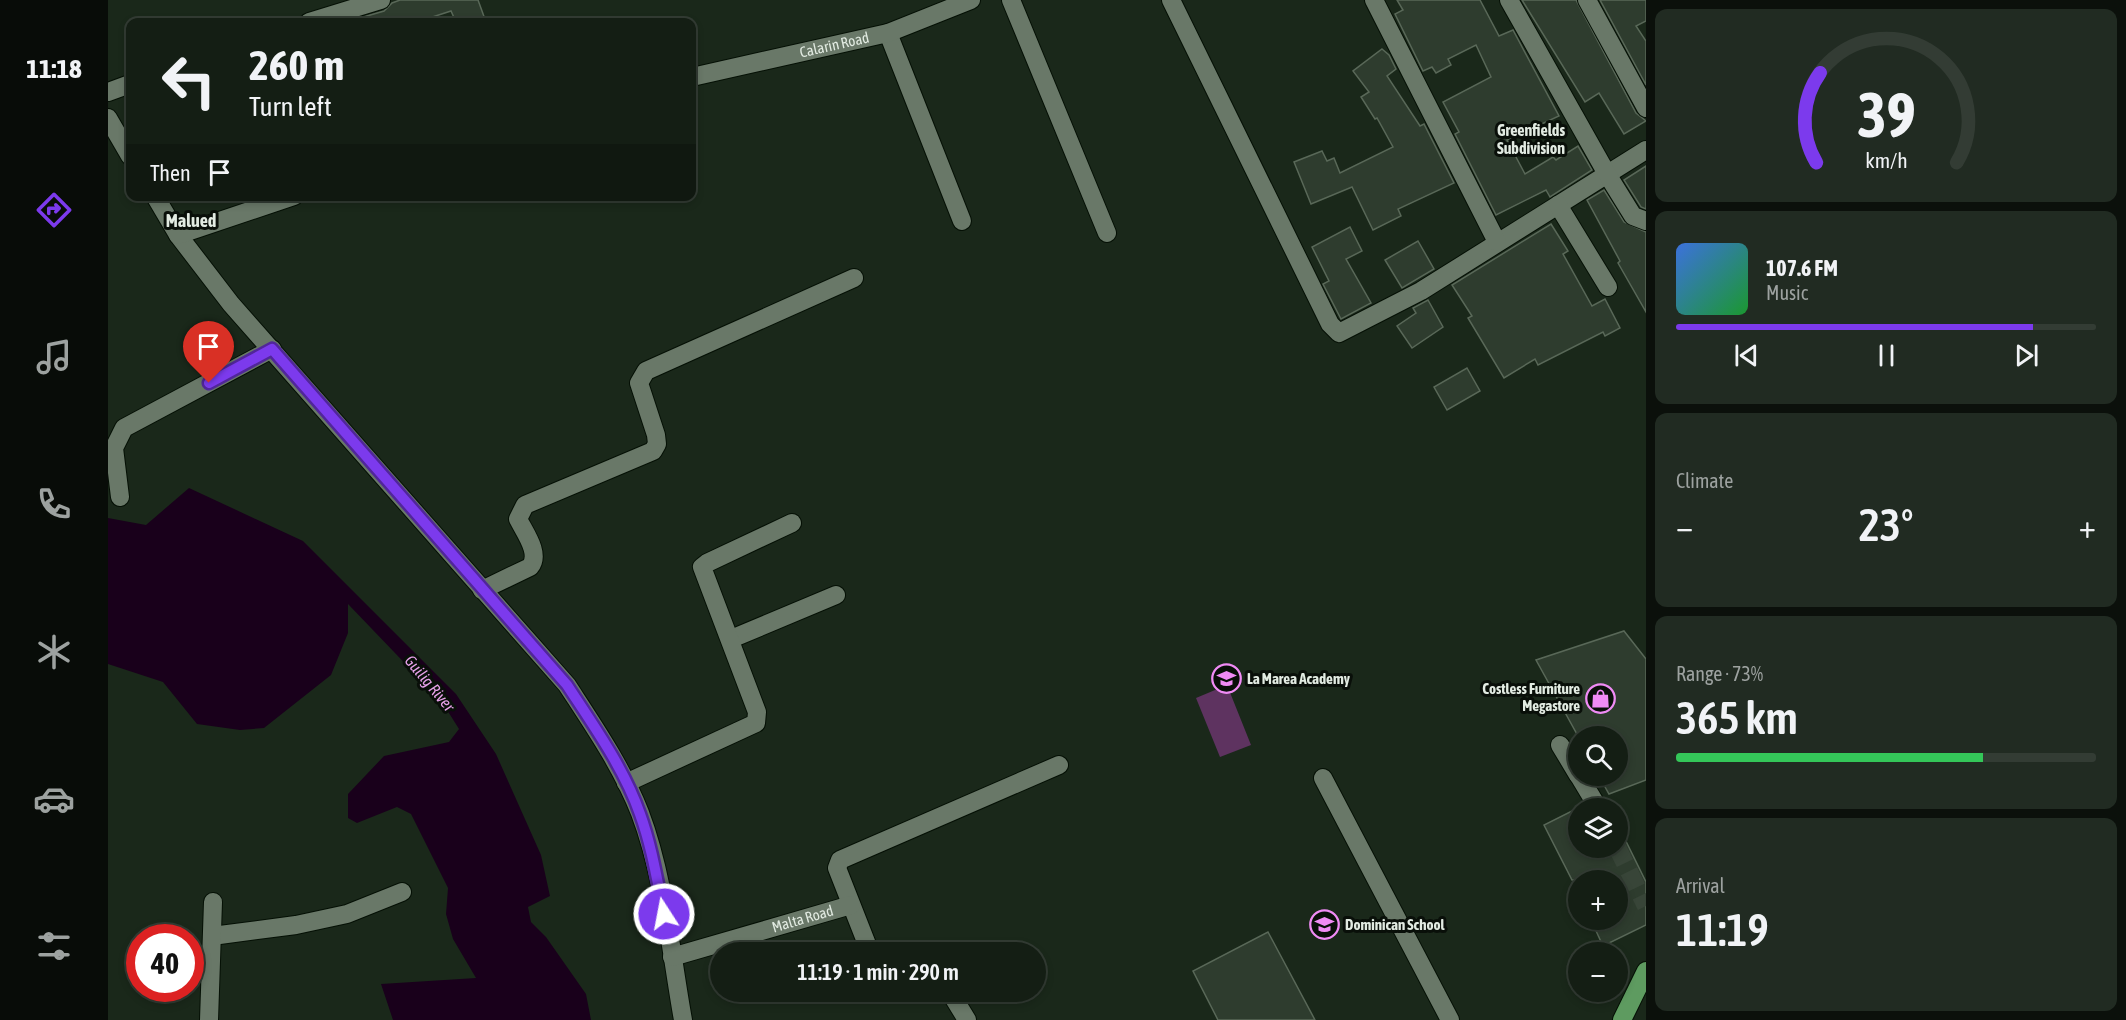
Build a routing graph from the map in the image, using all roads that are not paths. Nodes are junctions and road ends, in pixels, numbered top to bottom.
1 (381, 0) edge
2 (971, 0) edge
3 (1011, 0) edge
4 (1171, 0) edge
5 (1374, 0) edge
6 (1509, 0) edge
7 (1587, 0) edge
8 (938, 7) edge
9 (322, 18) edge
10 (888, 33) junction
11 (696, 76) edge
12 (126, 85) edge
13 (108, 92) edge
14 (1646, 108) edge
15 (110, 125) edge
16 (126, 150) edge
17 (1646, 150) edge
18 (1607, 174) junction
19 (158, 201) edge
20 (279, 201) edge
21 (1558, 205) junction
22 (962, 221) dead end
23 (1646, 221) edge
24 (1107, 233) dead end
25 (178, 235) junction
26 (1497, 242) junction
27 (854, 278) dead end
28 (1608, 287) dead end
29 (272, 349) junction
30 (120, 498) dead end
31 (792, 523) dead end
32 (482, 590) junction
33 (836, 594) dead end
34 (731, 639) junction
35 (1560, 745) dead end
36 (1568, 758) edge
37 (1059, 765) dead end
38 (1323, 778) dead end
39 (626, 783) junction
40 (402, 892) dead end
41 (213, 902) dead end
42 (851, 905) junction
43 (212, 936) junction
44 (866, 942) edge
45 (672, 957) junction
46 (1646, 971) edge
47 (956, 1002) edge
48 (209, 1020) edge
49 (683, 1020) edge
50 (967, 1020) edge
51 (1450, 1020) edge
52 (1622, 1020) edge

1 - 9 street
2 - 8 street, Calarin Road
3 - 24 street
4 - 26 street
5 - 26 street
6 - 18 street
7 - 14 street
8 - 10 street, Calarin Road
10 - 11 street, Calarin Road
10 - 22 street
12 - 13 street
15 - 16 street
17 - 18 street
18 - 21 street
18 - 23 street
19 - 25 street
20 - 25 street
21 - 26 street
21 - 28 street
25 - 29 street
27 - 32 street
29 - 30 street
29 - 32 street
31 - 34 street
32 - 39 street
33 - 34 street
34 - 39 street
35 - 36 street
37 - 42 street
38 - 51 street
39 - 45 street
40 - 43 street
41 - 43 street
42 - 44 street, Malta Road
42 - 45 street, Malta Road
43 - 48 street
45 - 49 street
46 - 52 main road
47 - 50 street

